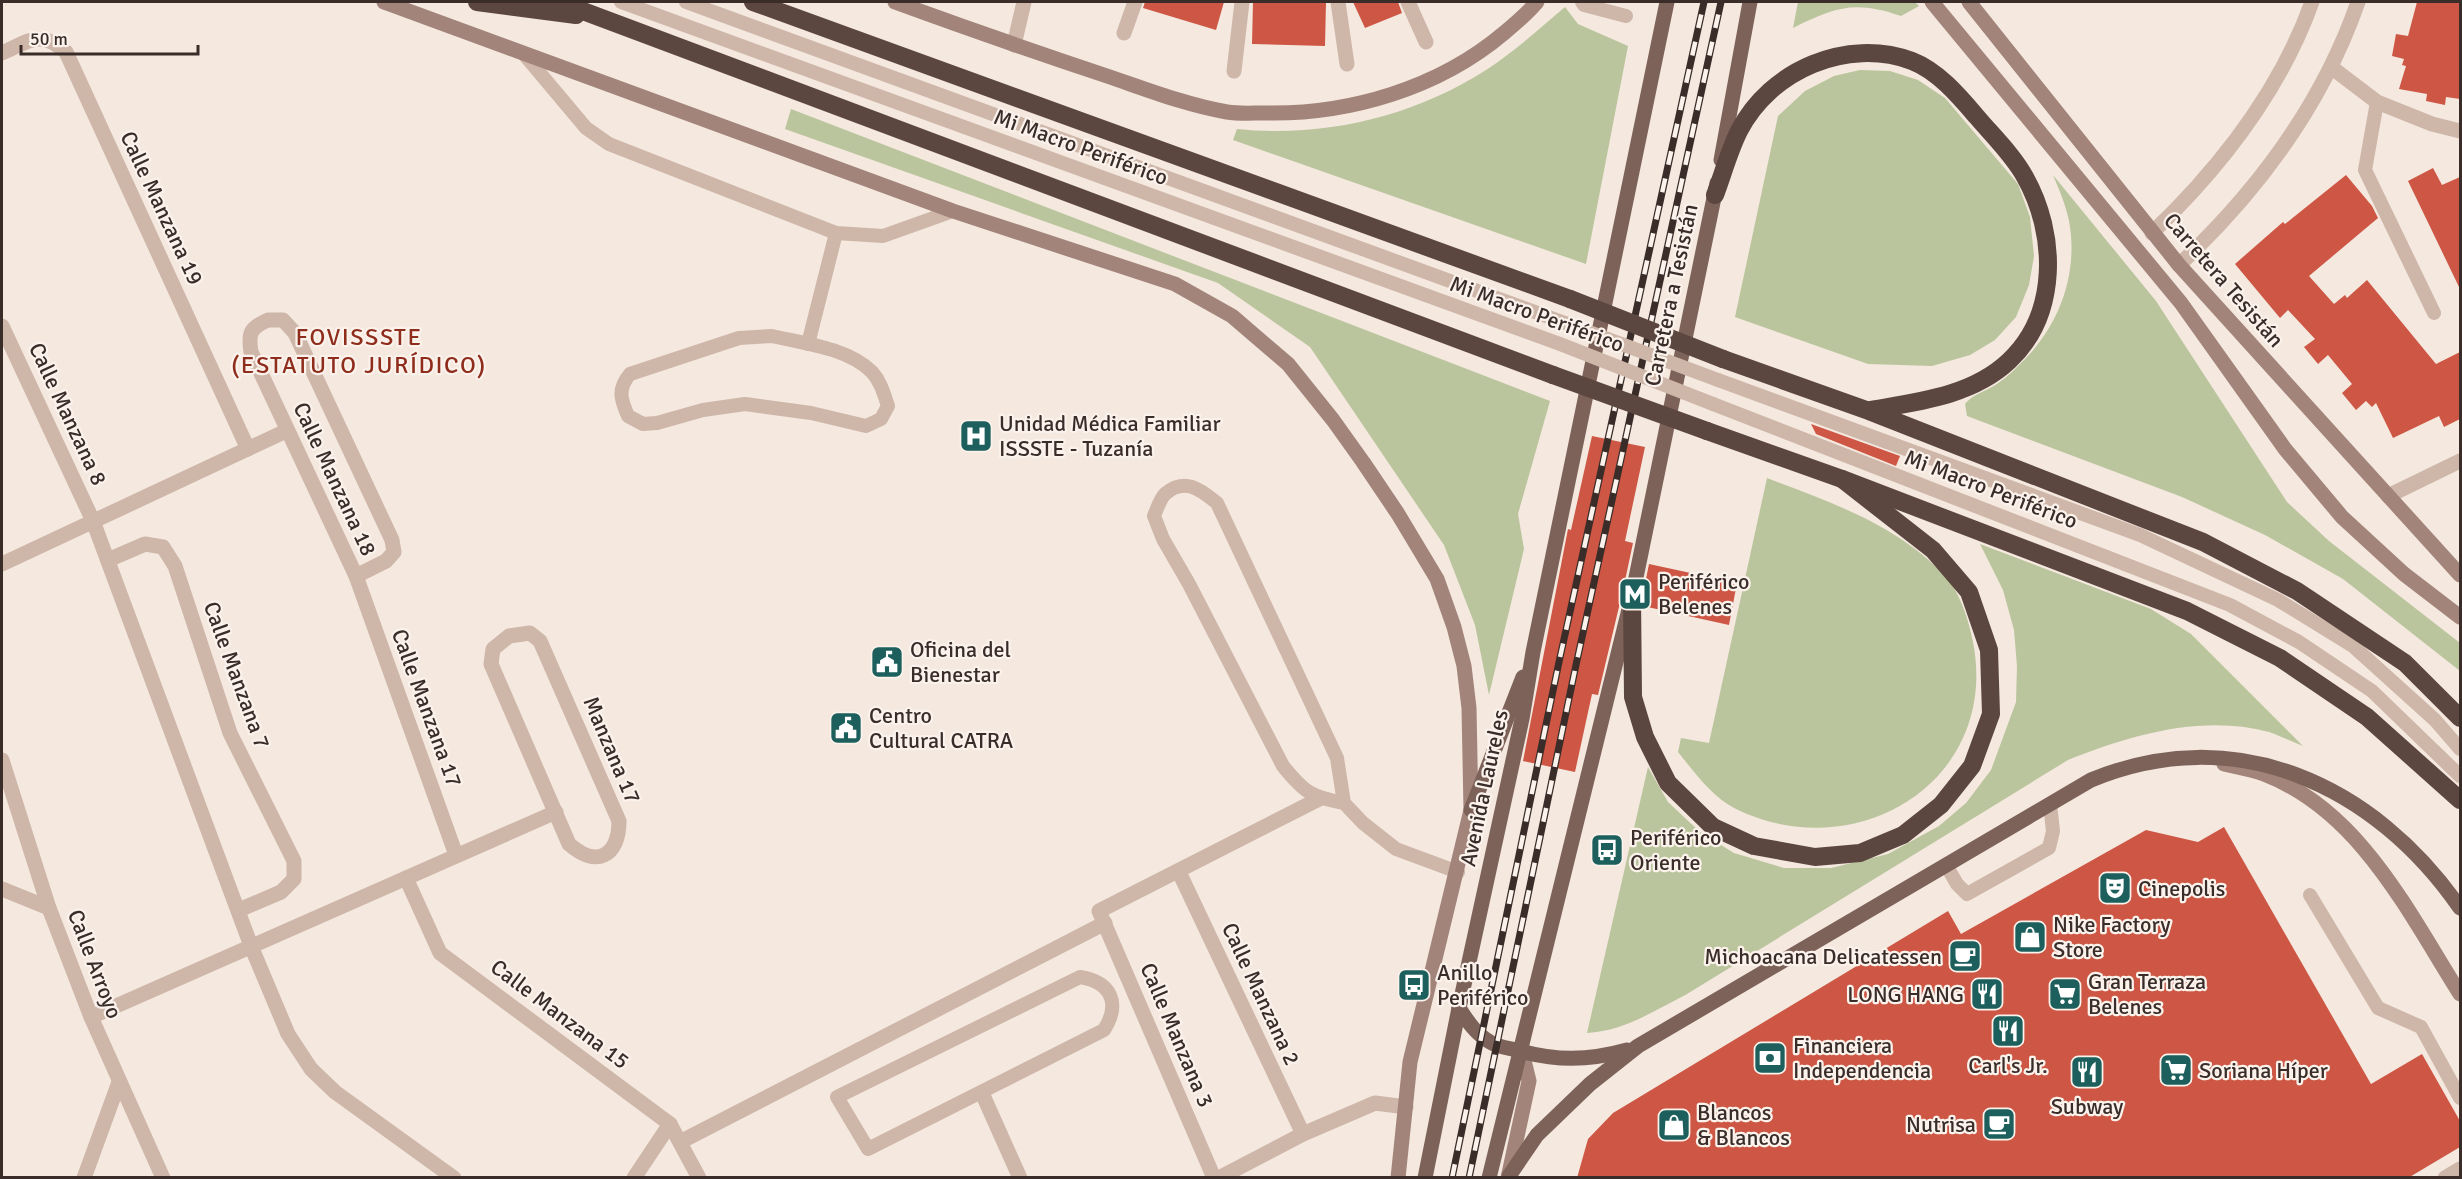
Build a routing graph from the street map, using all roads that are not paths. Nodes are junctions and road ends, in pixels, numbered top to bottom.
1 (384, 2) edge
2 (477, 2) edge
3 (560, 2) edge
4 (621, 2) edge
5 (686, 2) edge
6 (753, 2) edge
7 (778, 2) edge
8 (895, 2) edge
9 (1024, 2) edge
10 (1135, 2) edge
11 (1242, 2) edge
12 (1338, 2) edge
13 (1408, 2) edge
14 (1537, 2) edge
15 (1582, 2) edge
16 (1667, 2) edge
17 (1750, 2) edge
18 (1932, 2) edge
19 (1969, 2) edge
20 (2312, 2) edge
21 (2358, 2) edge
22 (1626, 16) dead end
23 (608, 19) junction
24 (1124, 33) dead end
25 (862, 40) junction
26 (1426, 42) dead end
27 (1014, 45) junction
28 (522, 51) junction
29 (2, 53) edge
30 (1347, 64) dead end
31 (2331, 67) junction
32 (1234, 71) dead end
33 (2377, 102) junction
34 (2460, 131) edge
35 (1715, 195) junction
36 (953, 211) junction
37 (836, 232) junction
38 (2152, 233) junction
39 (2179, 265) junction
40 (2434, 313) dead end
41 (2, 326) edge
42 (808, 344) junction
43 (1869, 411) junction
44 (286, 431) junction
45 (248, 449) junction
46 (2460, 461) edge
47 (1842, 479) junction
48 (2388, 496) junction
49 (93, 521) junction
50 (108, 560) junction
51 (2, 564) edge
52 (2460, 575) edge
53 (356, 576) junction
54 (1632, 597) junction
55 (2460, 616) edge
56 (1533, 652) junction
57 (2460, 718) edge
58 (2460, 748) edge
59 (2183, 757) junction
60 (2, 760) edge
61 (2460, 776) edge
62 (1319, 799) junction
63 (2460, 800) edge
64 (1344, 802) junction
65 (2050, 804) junction
66 (1472, 810) junction
67 (556, 812) junction
68 (456, 855) junction
69 (1946, 865) junction
70 (1179, 872) junction
71 (1458, 872) junction
72 (406, 878) junction
73 (2, 889) edge
74 (2310, 894) dead end
75 (49, 908) junction
76 (2460, 908) edge
77 (239, 910) junction
78 (1102, 917) junction
79 (251, 946) junction
80 (2460, 994) edge
81 (1459, 1008) junction
82 (91, 1017) junction
83 (1638, 1046) junction
84 (1522, 1052) junction
85 (119, 1082) junction
86 (982, 1093) junction
87 (2460, 1098) edge
88 (1406, 1107) junction
89 (670, 1124) junction
90 (1303, 1134) junction
91 (680, 1142) junction
92 (2460, 1169) edge
93 (1508, 1177) edge
94 (84, 1178) edge
95 (163, 1178) edge
96 (454, 1178) edge
97 (634, 1178) edge
98 (699, 1178) edge
99 (1020, 1178) edge
100 (1214, 1178) edge
101 (1218, 1178) edge
102 (1398, 1178) edge
103 (1425, 1178) edge
104 (1489, 1178) edge
105 (2445, 1178) edge

1 - 28 main road, Avenida Laureles
2 - 23 highway
3 - 23 highway
4 - 61 lane, Mi Macro Periférico, bridge
5 - 58 lane, Mi Macro Periférico, bridge
6 - 25 highway
7 - 25 highway
8 - 27 main road
9 - 27 street
10 - 24 street
11 - 32 street
12 - 30 street
13 - 26 street
14 - 27 main road
15 - 22 lane
16 - 56 main road, Avenida Laureles
17 - 35 main road, Carretera a Tesistán
18 - 55 main road
19 - 38 main road, Carretera Tesistán
20 - 38 street
21 - 31 street
23 - 47 highway, bridge
25 - 43 highway, bridge
28 - 36 main road, Avenida Laureles
28 - 37 lane
29 - 45 street, Calle Manzana 19
31 - 33 street
31 - 39 street
33 - 34 street
33 - 40 lane
35 - 43 highway
35 - 54 main road, Carretera a Tesistán
36 - 37 lane
36 - 66 main road, Avenida Laureles
37 - 42 lane
38 - 39 main road, Carretera Tesistán
39 - 48 main road, Carretera Tesistán
41 - 49 street, Calle Manzana 8
42 - 42 lane
43 - 57 highway
44 - 45 street
44 - 53 street, Calle Manzana 18
44 - 53 street, Calle Manzana 18
45 - 49 street
46 - 48 street
47 - 54 highway
47 - 63 highway
48 - 52 main road, Carretera Tesistán
49 - 50 street
49 - 51 street
50 - 77 street
50 - 77 street, Calle Manzana 7
53 - 68 street, Calle Manzana 17
54 - 84 main road
56 - 66 main road
56 - 81 main road, Avenida Laureles
59 - 65 main road
59 - 76 main road
59 - 80 main road
60 - 75 street, Calle Arroyo
62 - 64 lane
62 - 64 lane
62 - 70 street
64 - 71 lane
65 - 69 main road
65 - 69 lane
66 - 71 main road, Avenida Laureles
67 - 67 street, Manzana 17
67 - 68 street
68 - 72 street
69 - 83 main road
70 - 78 street
70 - 90 street, Calle Manzana 2
71 - 88 main road, Avenida Laureles
72 - 79 street
72 - 89 street, Calle Manzana 15
73 - 75 street
74 - 87 lane
75 - 82 street, Calle Arroyo
77 - 79 street
78 - 91 street
78 - 100 street, Calle Manzana 3
79 - 82 street
79 - 96 street
81 - 84 main road
81 - 103 main road, Avenida Laureles
82 - 85 street, Calle Arroyo
83 - 84 main road
83 - 93 main road
84 - 93 main road
84 - 104 main road
85 - 94 street
85 - 95 street, Calle Arroyo
86 - 86 lane
86 - 99 street
88 - 90 street
88 - 102 main road, Avenida Laureles
89 - 91 street, Calle Manzana 15
89 - 97 street
90 - 101 street
91 - 98 street, Calle Manzana 15
92 - 105 street

